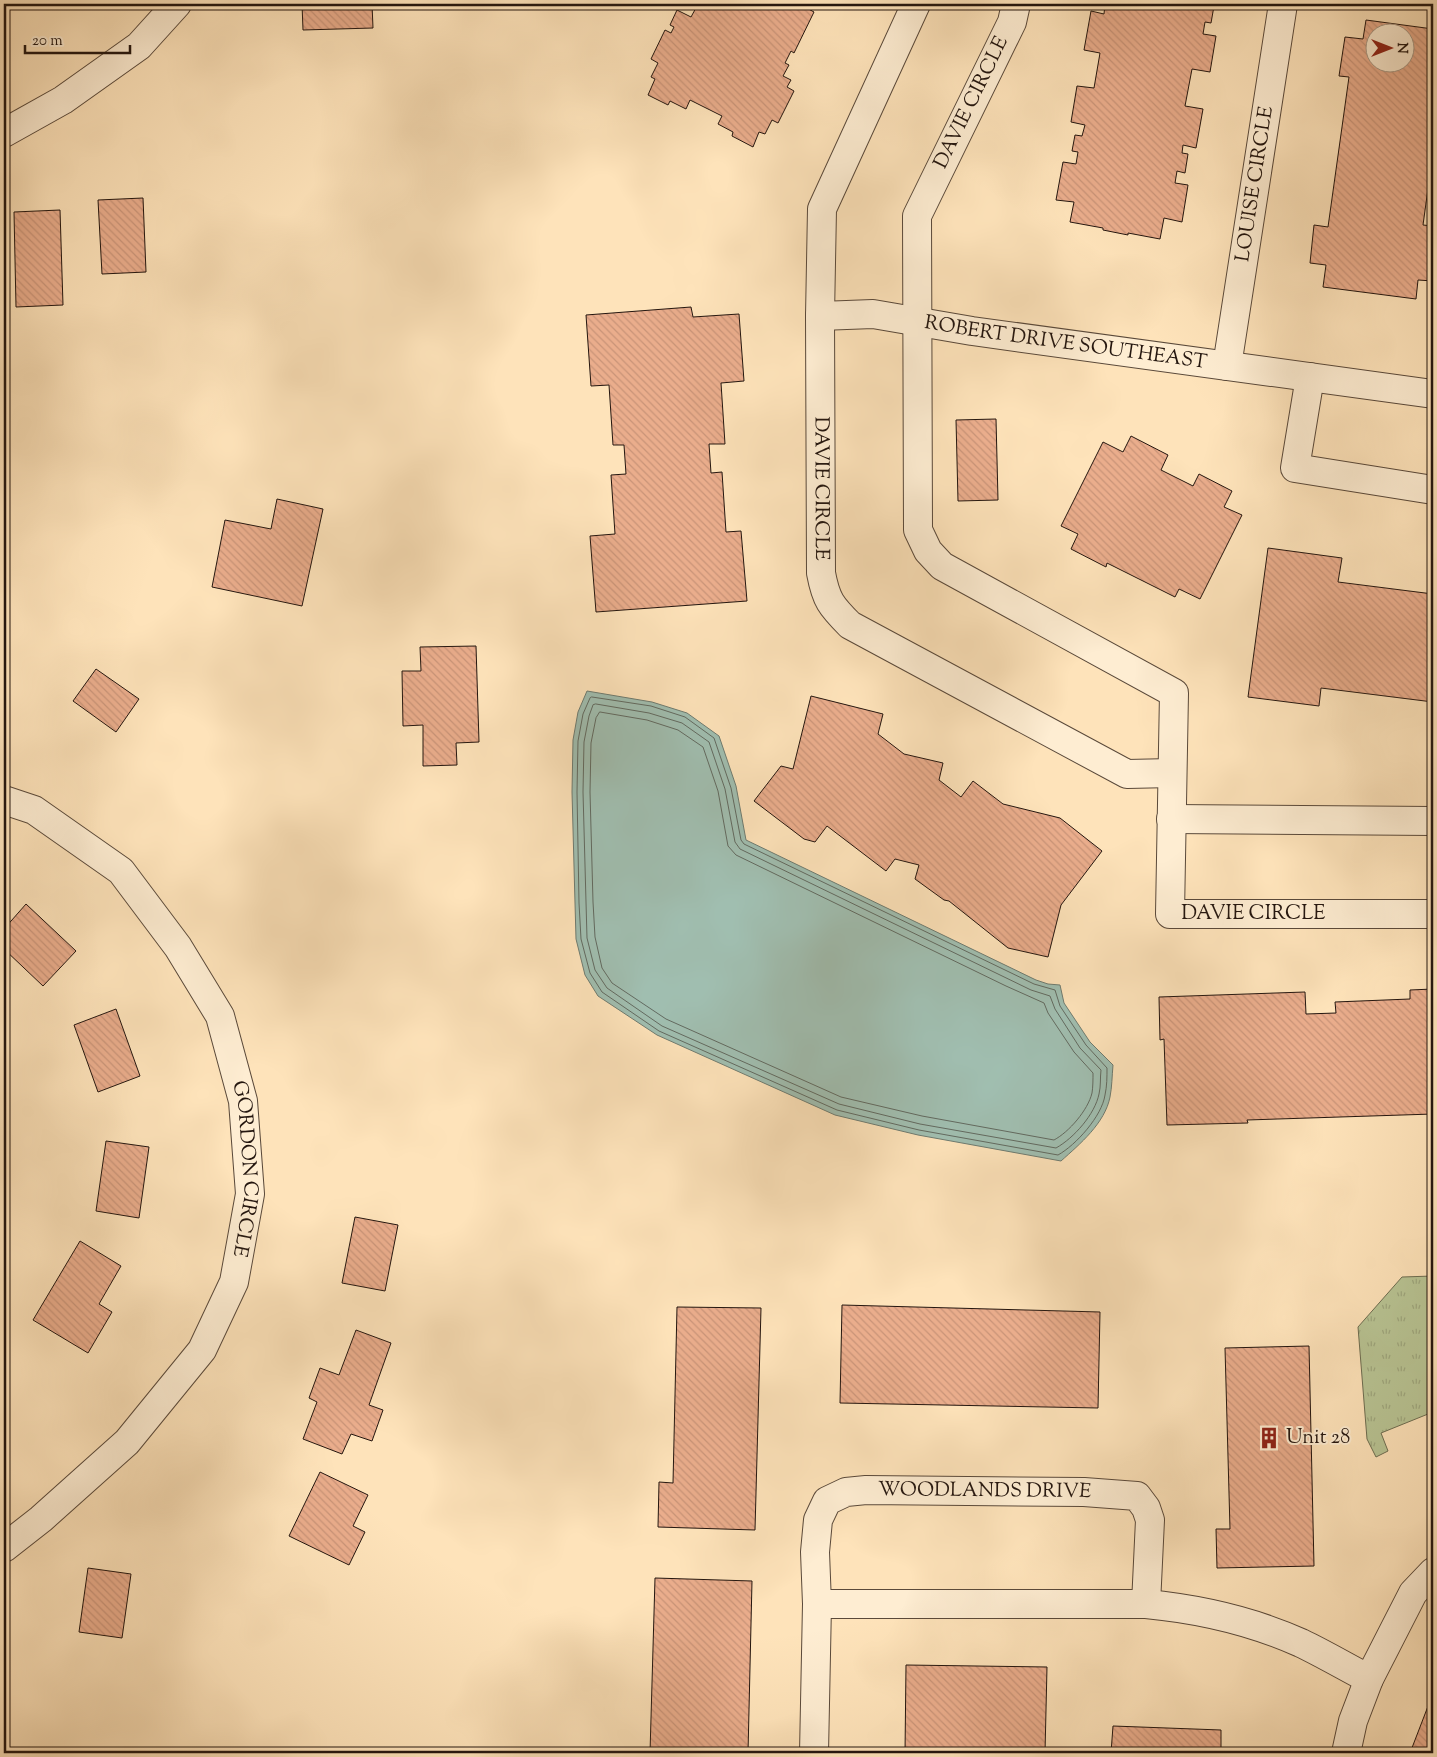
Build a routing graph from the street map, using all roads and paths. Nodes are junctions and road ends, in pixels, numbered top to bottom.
1 (176, 4) edge
2 (916, 4) edge
3 (1016, 4) edge
4 (1283, 4) edge
5 (4, 133) edge
6 (820, 316) junction
7 (918, 321) junction
8 (1227, 366) junction
9 (1310, 377) junction
10 (1433, 394) edge
11 (1433, 490) edge
12 (1172, 773) junction
13 (4, 800) edge
14 (1171, 819) junction
15 (1433, 821) edge
16 (1433, 914) edge
17 (4, 1548) edge
18 (1433, 1572) edge
19 (817, 1604) junction
20 (1146, 1604) junction
21 (1368, 1679) junction
22 (814, 1753) edge
23 (1346, 1753) edge

1 - 5 street
2 - 6 street, DAVIE CIRCLE
3 - 7 street, DAVIE CIRCLE
4 - 8 street, LOUISE CIRCLE
6 - 7 street, ROBERT DRIVE SOUTHEAST
6 - 12 street, DAVIE CIRCLE
7 - 8 street, ROBERT DRIVE SOUTHEAST
7 - 12 street, DAVIE CIRCLE
8 - 9 street, ROBERT DRIVE SOUTHEAST
9 - 10 street, ROBERT DRIVE SOUTHEAST
9 - 11 street
12 - 14 street, DAVIE CIRCLE
13 - 17 street, GORDON CIRCLE
14 - 15 street
14 - 16 street, DAVIE CIRCLE
18 - 21 street
19 - 20 street
19 - 20 street, WOODLANDS DRIVE
19 - 22 street, WOODLANDS DRIVE
20 - 21 street
21 - 23 street

